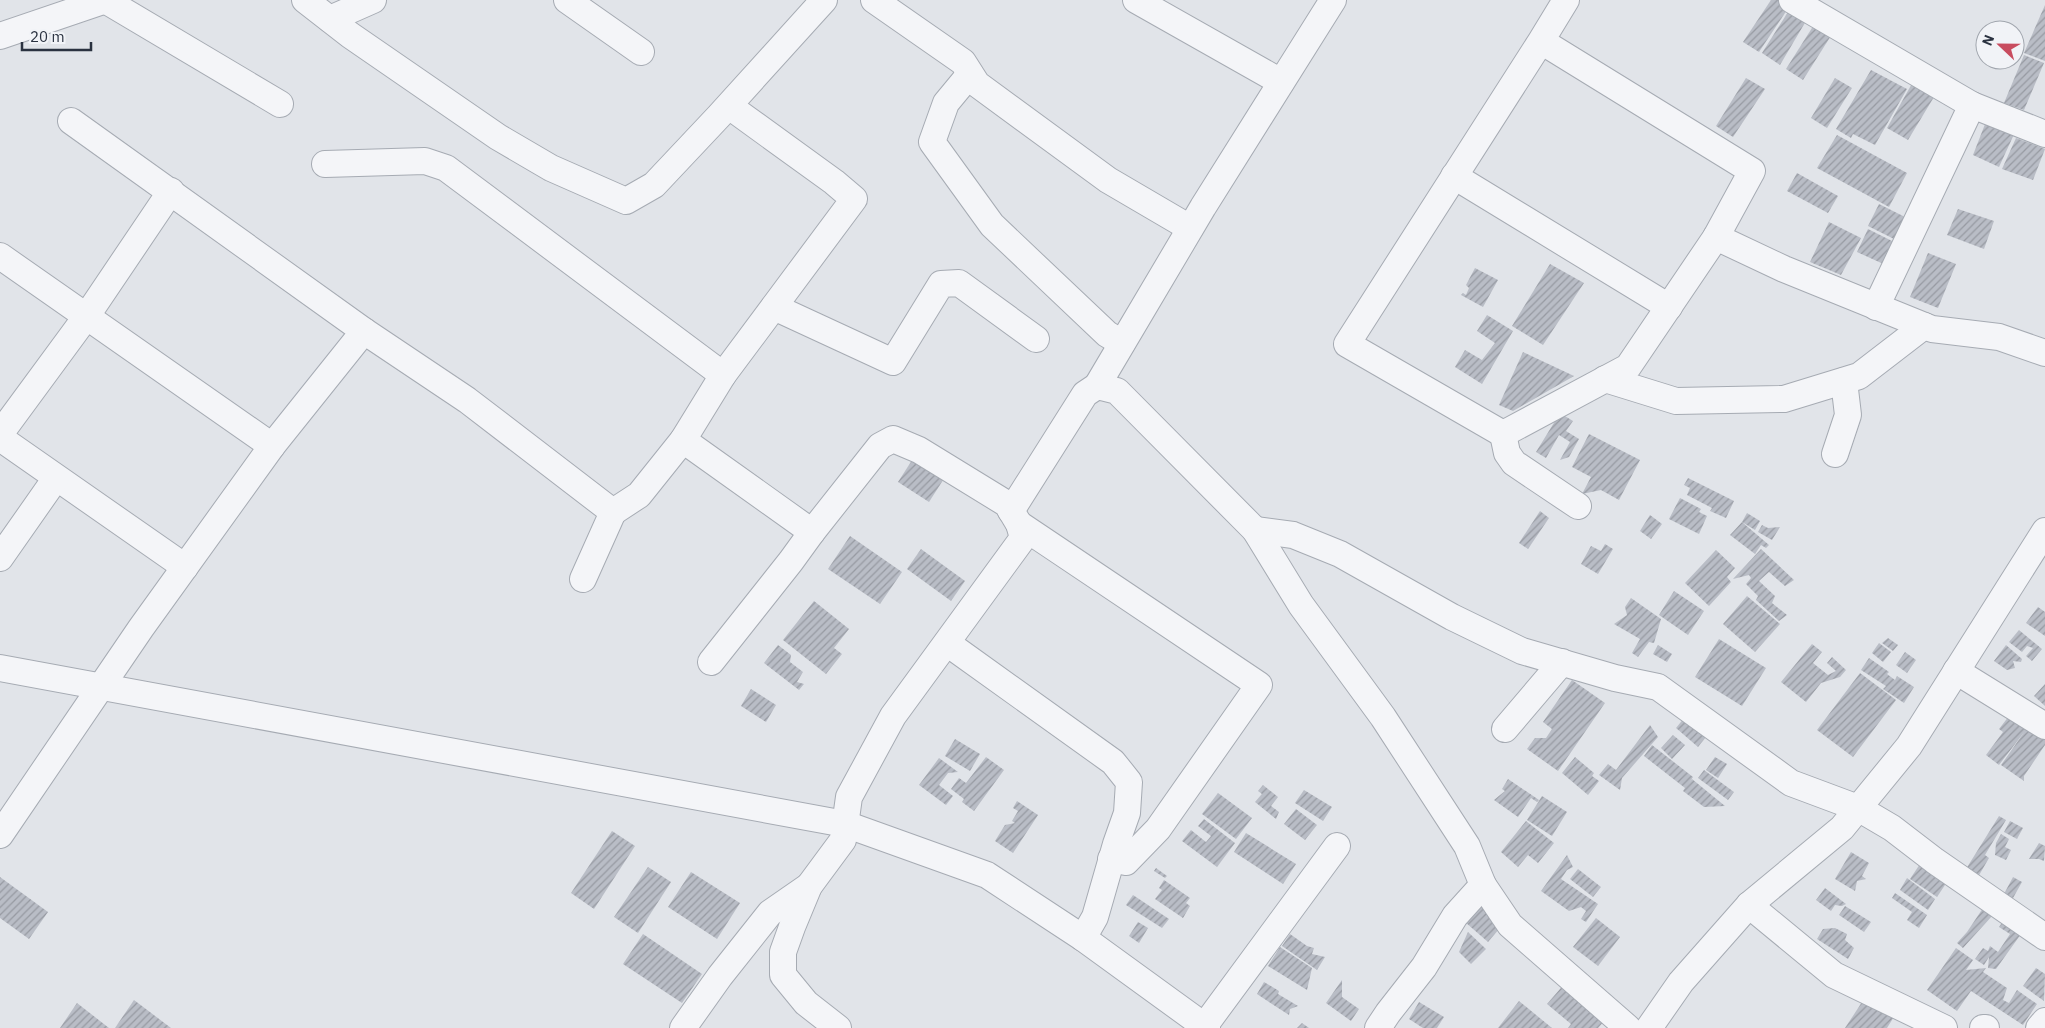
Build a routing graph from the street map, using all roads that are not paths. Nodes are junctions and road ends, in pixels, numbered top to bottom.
1 (106, 0) edge
2 (306, 0) edge
3 (373, 0) edge
4 (567, 0) edge
5 (824, 0) edge
6 (874, 0) edge
7 (1136, 0) edge
8 (1333, 0) edge
9 (1566, 0) edge
10 (1810, 4) edge
11 (330, 19) junction
12 (0, 36) edge
13 (1542, 41) junction
14 (641, 52) dead end
15 (970, 74) junction
16 (1281, 82) junction
17 (280, 104) dead end
18 (1972, 105) junction
19 (729, 106) junction
20 (71, 121) dead end
21 (2045, 134) edge
22 (324, 164) dead end
23 (1454, 176) junction
24 (171, 192) junction
25 (1190, 228) junction
26 (1716, 237) junction
27 (0, 256) edge
28 (774, 307) junction
29 (1669, 307) junction
30 (1876, 307) junction
31 (86, 316) junction
32 (1924, 326) junction
33 (364, 331) junction
34 (1036, 339) dead end
35 (1122, 343) junction
36 (2045, 354) edge
37 (723, 375) junction
38 (1605, 379) junction
39 (1844, 381) junction
40 (1097, 386) junction
41 (0, 434) edge
42 (1503, 434) junction
43 (0, 438) edge
44 (683, 440) junction
45 (272, 446) junction
46 (1835, 454) dead end
47 (56, 478) junction
48 (1578, 506) dead end
49 (613, 512) junction
50 (1015, 518) junction
51 (1255, 530) junction
52 (2045, 531) edge
53 (812, 532) junction
54 (0, 558) edge
55 (185, 567) junction
56 (583, 579) dead end
57 (947, 643) junction
58 (711, 662) dead end
59 (1562, 662) junction
60 (0, 668) edge
61 (1956, 671) junction
62 (102, 687) junction
63 (2045, 726) edge
64 (1505, 729) dead end
65 (1858, 808) junction
66 (845, 824) junction
67 (0, 835) edge
68 (1337, 846) dead end
69 (1111, 860) junction
70 (809, 886) junction
71 (1483, 886) junction
72 (1749, 905) junction
73 (2045, 937) edge
74 (1083, 938) junction
75 (2045, 1021) edge
76 (1205, 1027) edge
77 (683, 1028) edge
78 (838, 1028) edge
79 (1378, 1028) edge
80 (1628, 1028) edge
81 (1649, 1028) edge
82 (1944, 1028) edge
83 (2040, 1028) edge

1 - 12 street
1 - 17 street
2 - 11 street
3 - 11 street
4 - 14 street
5 - 19 street
6 - 15 street
7 - 16 street
8 - 16 street
9 - 13 street
10 - 18 street
11 - 19 street
13 - 23 street
13 - 26 street
15 - 25 street
15 - 35 street
16 - 25 street
18 - 21 street
18 - 30 street
19 - 28 street
20 - 24 street
22 - 37 street
23 - 29 street
23 - 42 street
24 - 31 street
24 - 33 street
25 - 35 street
26 - 29 street
26 - 30 street
27 - 31 street
28 - 34 street
28 - 37 street
29 - 38 street
30 - 32 street
31 - 41 street
31 - 45 street
32 - 36 street
32 - 39 street
33 - 45 street
33 - 49 street
35 - 40 street
37 - 44 street
38 - 39 street
38 - 42 street
39 - 46 street
40 - 50 street
40 - 51 street
42 - 48 street
43 - 47 street
44 - 49 street
44 - 53 street
45 - 55 street
47 - 54 street
47 - 55 street
49 - 56 street
50 - 53 street
50 - 57 street
50 - 69 street
51 - 59 street
51 - 71 street
52 - 61 street
53 - 58 street
55 - 62 street
57 - 66 street
57 - 69 street
59 - 64 street
59 - 65 street
60 - 62 street
61 - 63 street
61 - 65 street
62 - 66 street
62 - 67 street
65 - 72 street
65 - 73 street
66 - 70 street
66 - 74 street
68 - 76 street
69 - 74 street
70 - 77 street
70 - 78 street
71 - 79 street
71 - 80 street
72 - 81 street
72 - 82 street
74 - 76 street
75 - 83 street

